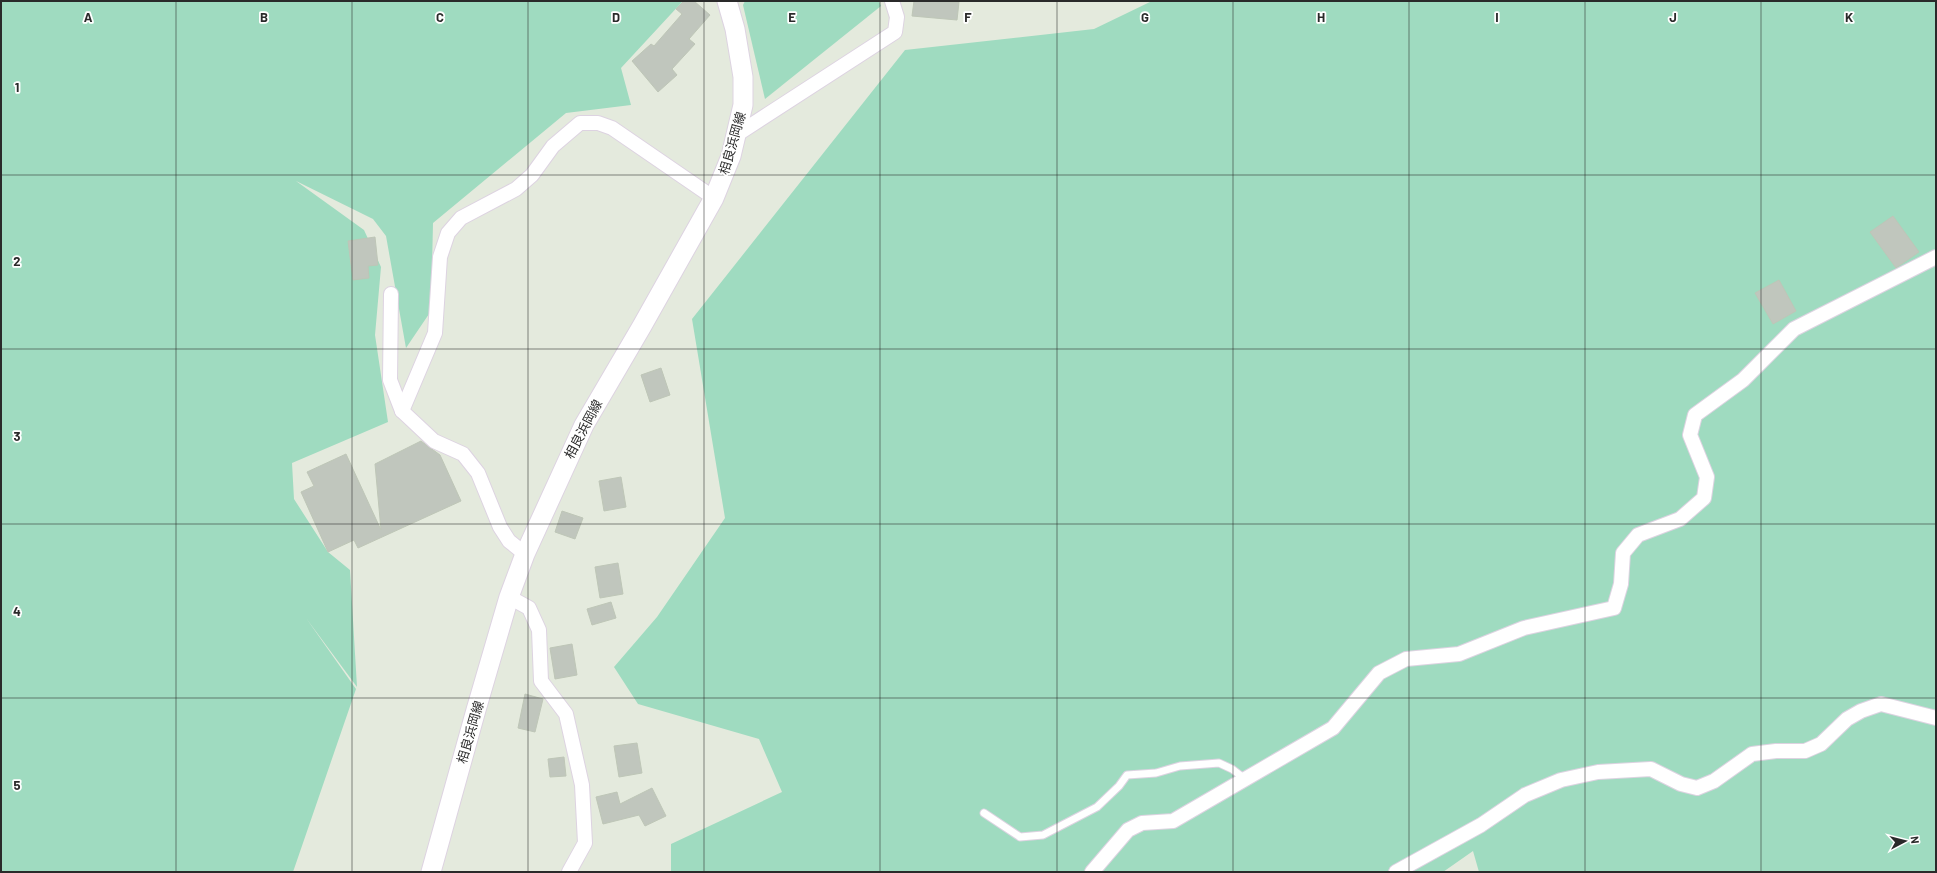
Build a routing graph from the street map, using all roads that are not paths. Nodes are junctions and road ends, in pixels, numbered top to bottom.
1 (727, 1) edge
2 (892, 1) edge
3 (736, 135) junction
4 (714, 198) junction
5 (1936, 257) edge
6 (391, 294) dead end
7 (402, 411) junction
8 (525, 554) junction
9 (510, 597) junction
10 (1936, 718) edge
11 (1245, 779) junction
12 (984, 813) dead end
13 (431, 872) edge
14 (569, 872) edge
15 (1092, 872) edge
16 (1396, 872) edge

1 - 3 main road, 相良浜岡線
2 - 3 street
3 - 4 main road, 相良浜岡線
4 - 7 street
4 - 8 main road, 相良浜岡線
5 - 11 street
6 - 7 street
7 - 8 street
8 - 9 main road, 相良浜岡線
9 - 13 main road, 相良浜岡線
9 - 14 street
10 - 16 street
11 - 12 lane
11 - 15 street

